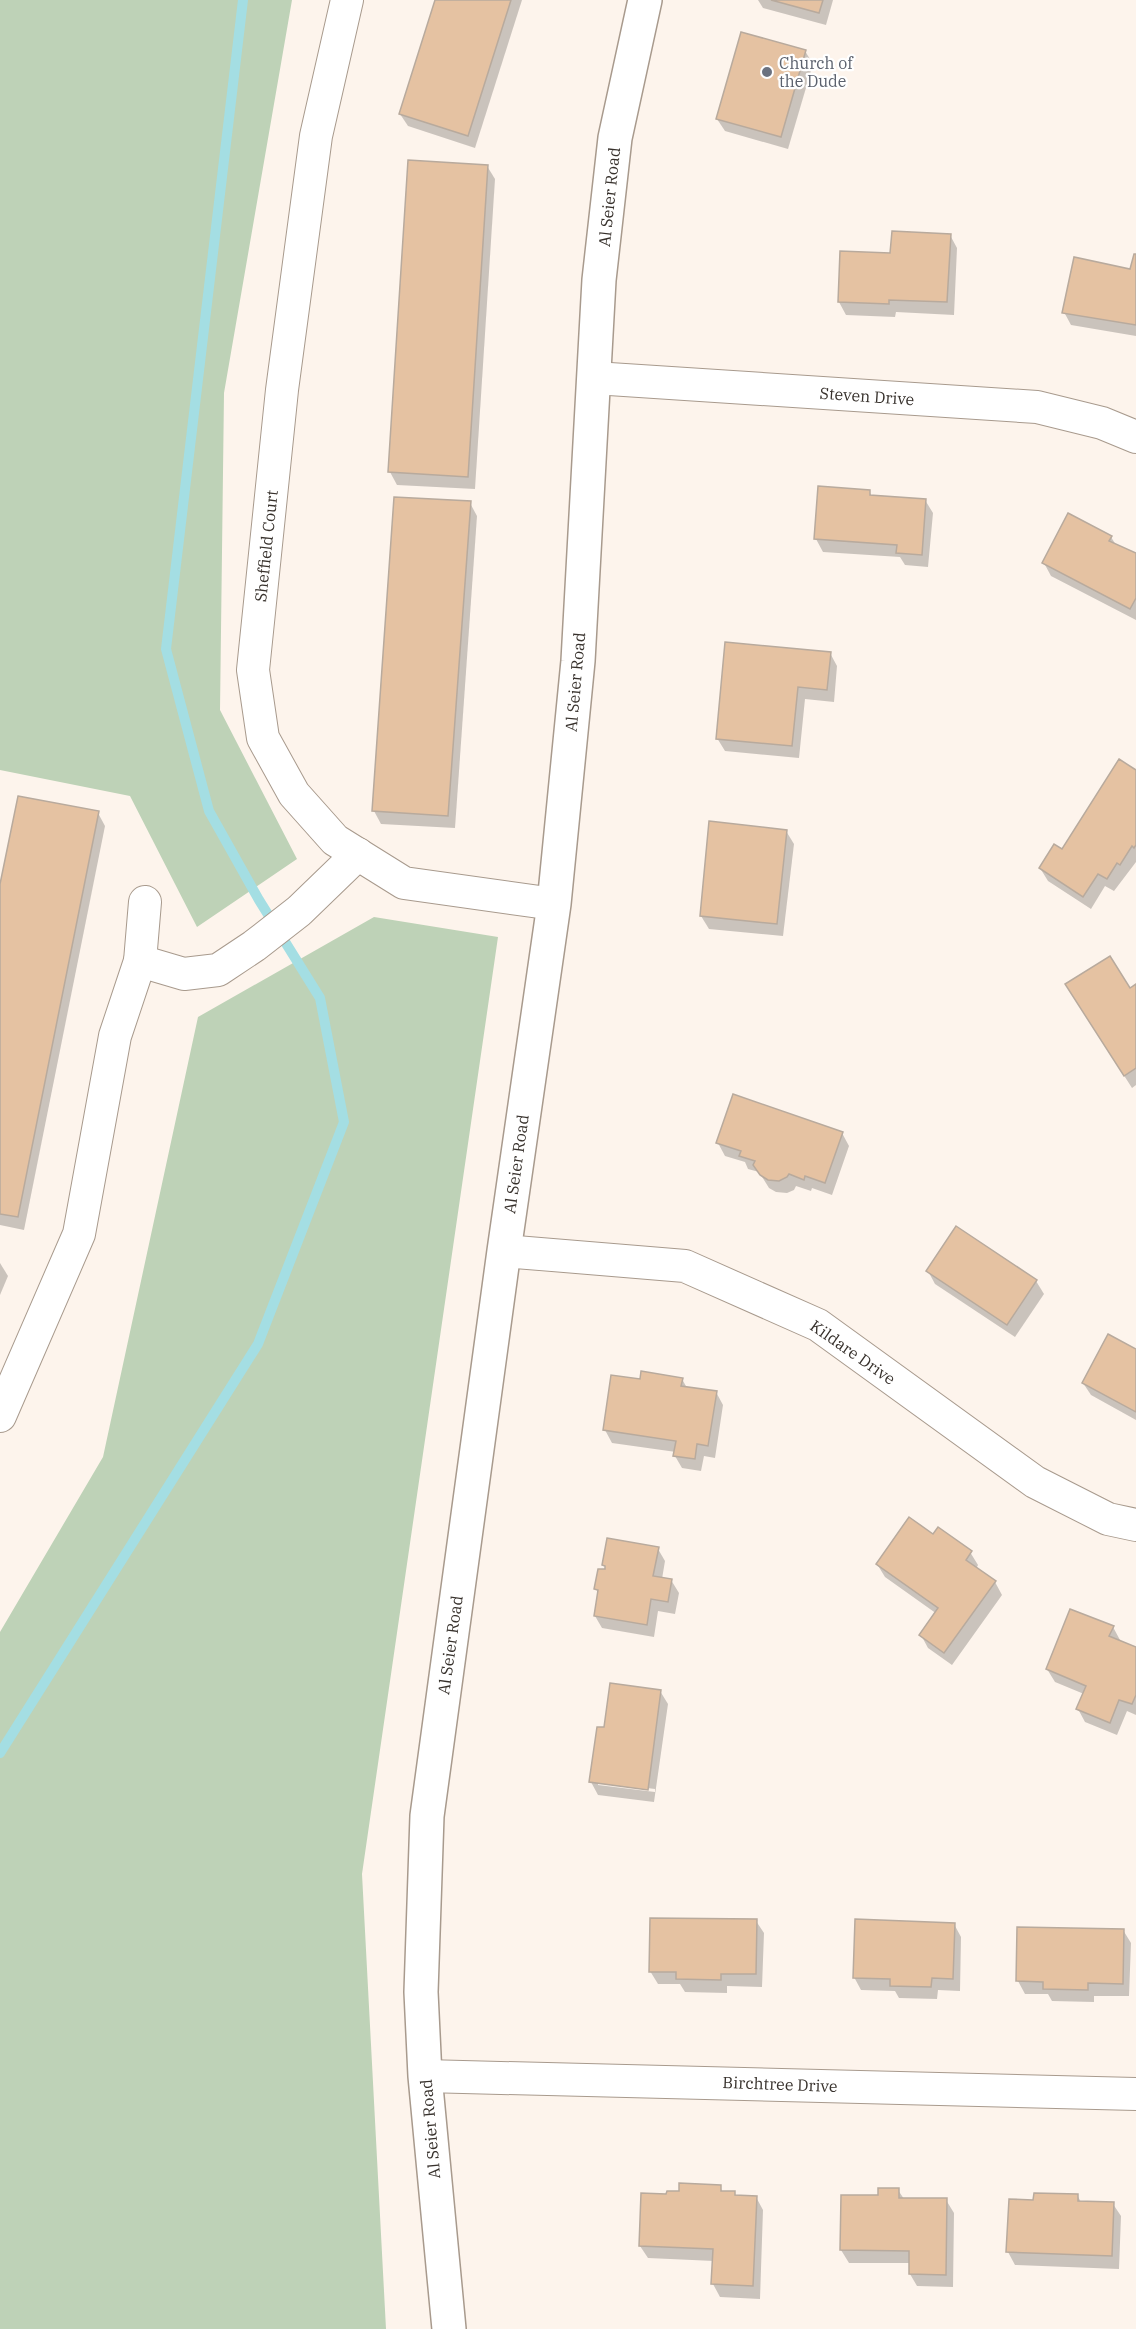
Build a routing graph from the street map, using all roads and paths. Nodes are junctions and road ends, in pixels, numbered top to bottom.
1 (347, 0) edge
2 (645, 0) edge
3 (594, 378) junction
4 (1136, 438) edge
5 (358, 854) junction
6 (145, 902) dead end
7 (554, 904) junction
8 (140, 962) junction
9 (504, 1251) junction
10 (0, 1416) edge
11 (1136, 1525) edge
12 (425, 2076) junction
13 (1136, 2094) edge
14 (449, 2329) edge

1 - 5 street, Sheffield Court
2 - 3 street, Al Seier Road
3 - 4 street, Steven Drive
3 - 7 street, Al Seier Road
5 - 7 street, Sheffield Court
5 - 8 street
6 - 8 street
7 - 9 street, Al Seier Road
8 - 10 street
9 - 11 street, Kildare Drive
9 - 12 street, Al Seier Road
12 - 13 street, Birchtree Drive
12 - 14 street, Al Seier Road

